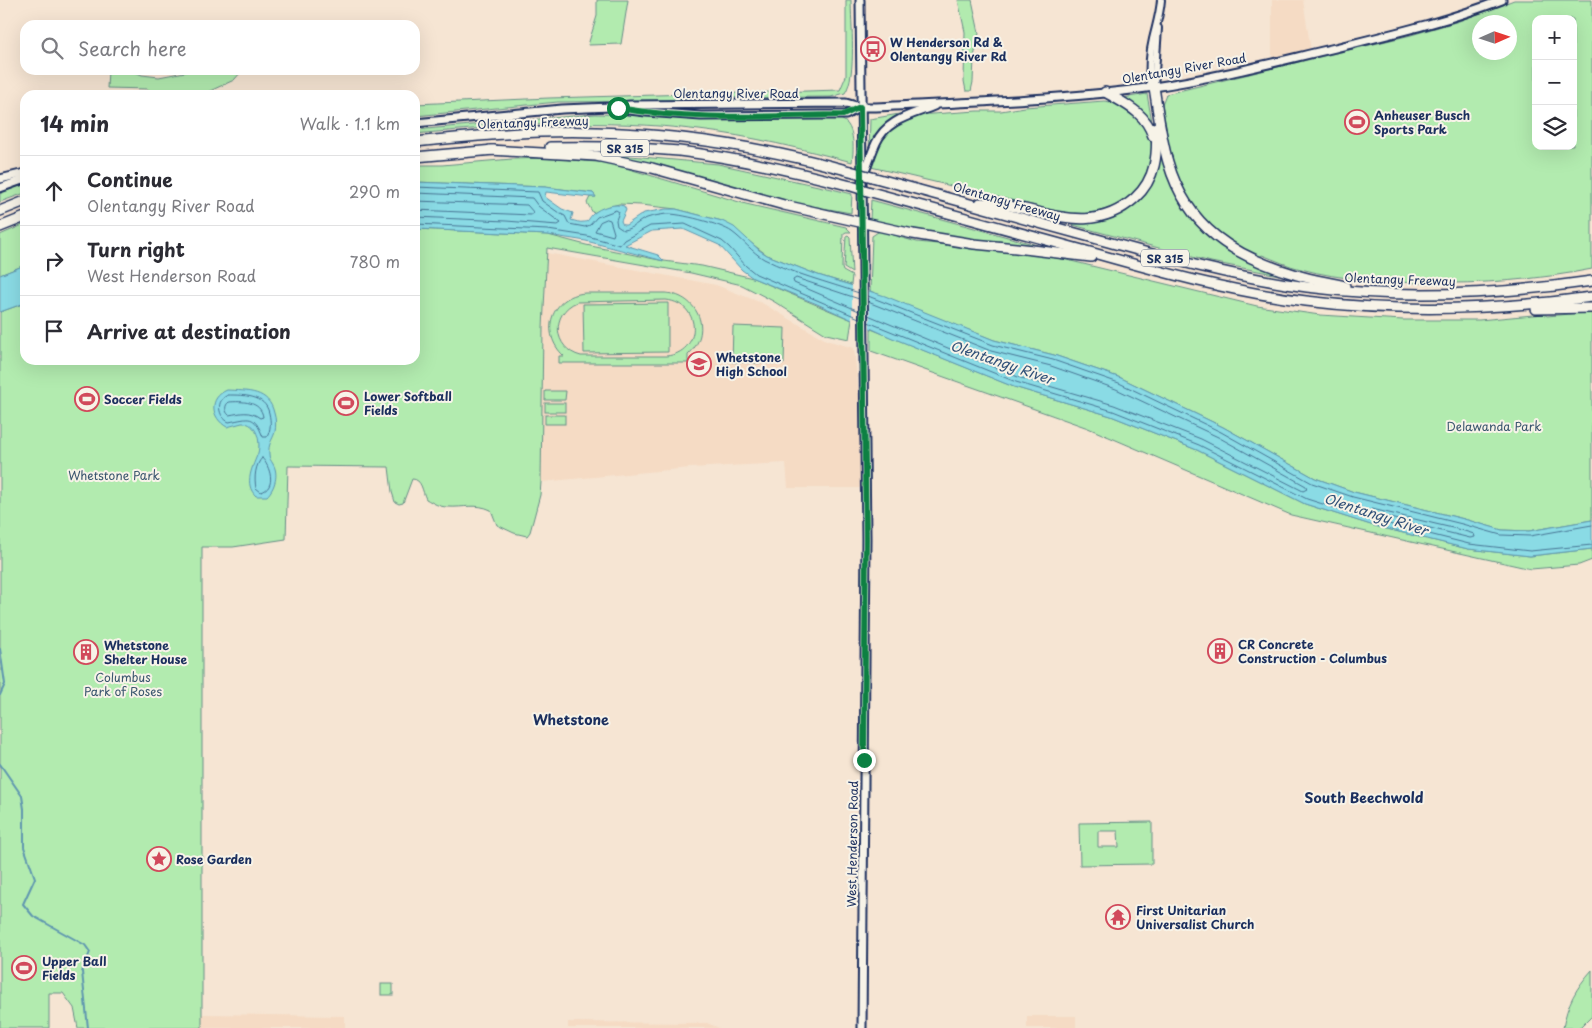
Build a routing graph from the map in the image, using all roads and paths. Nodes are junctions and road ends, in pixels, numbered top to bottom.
1 (860, 0) edge
2 (1161, 0) edge
3 (1502, 0) edge
4 (1152, 87) junction
5 (1105, 92) junction
6 (940, 103) junction
7 (611, 107) junction
8 (860, 107) junction
9 (420, 123) edge
10 (420, 142) edge
11 (490, 150) junction
12 (420, 157) edge
13 (1156, 159) junction
14 (20, 173) edge
15 (861, 178) junction
16 (0, 179) edge
17 (20, 181) edge
18 (0, 188) edge
19 (966, 202) junction
20 (20, 203) edge
21 (0, 211) edge
22 (20, 219) edge
23 (862, 223) junction
24 (0, 227) edge
25 (1118, 261) junction
26 (1592, 281) edge
27 (1370, 293) junction
28 (1592, 297) edge
29 (1494, 308) junction
30 (1592, 308) edge
31 (862, 1028) edge

1 - 8 main road, West Henderson Road
2 - 4 street
3 - 4 main road, Olentangy River Road
4 - 5 main road, Olentangy River Road
4 - 13 highway
4 - 27 highway
5 - 6 main road, Olentangy River Road
5 - 13 highway
6 - 8 main road, Olentangy River Road
6 - 15 main road
7 - 8 main road, Olentangy River Road
7 - 8 main road, Olentangy River Road
7 - 9 main road, Olentangy River Road
8 - 15 main road, West Henderson Road
10 - 19 highway, Olentangy Freeway / SR 315, bridge
11 - 12 highway, Olentangy Freeway / SR 315
11 - 23 highway
11 - 25 highway, Olentangy Freeway / SR 315, bridge
13 - 19 highway
14 - 16 main road
15 - 23 main road, West Henderson Road
17 - 18 main road
19 - 27 highway, Olentangy Freeway / SR 315
20 - 21 highway
22 - 24 highway
23 - 25 highway
23 - 31 main road, West Henderson Road
25 - 29 highway, Olentangy Freeway / SR 315
26 - 27 highway, Olentangy Freeway / SR 315
28 - 29 highway, Olentangy Freeway / SR 315
29 - 30 highway

